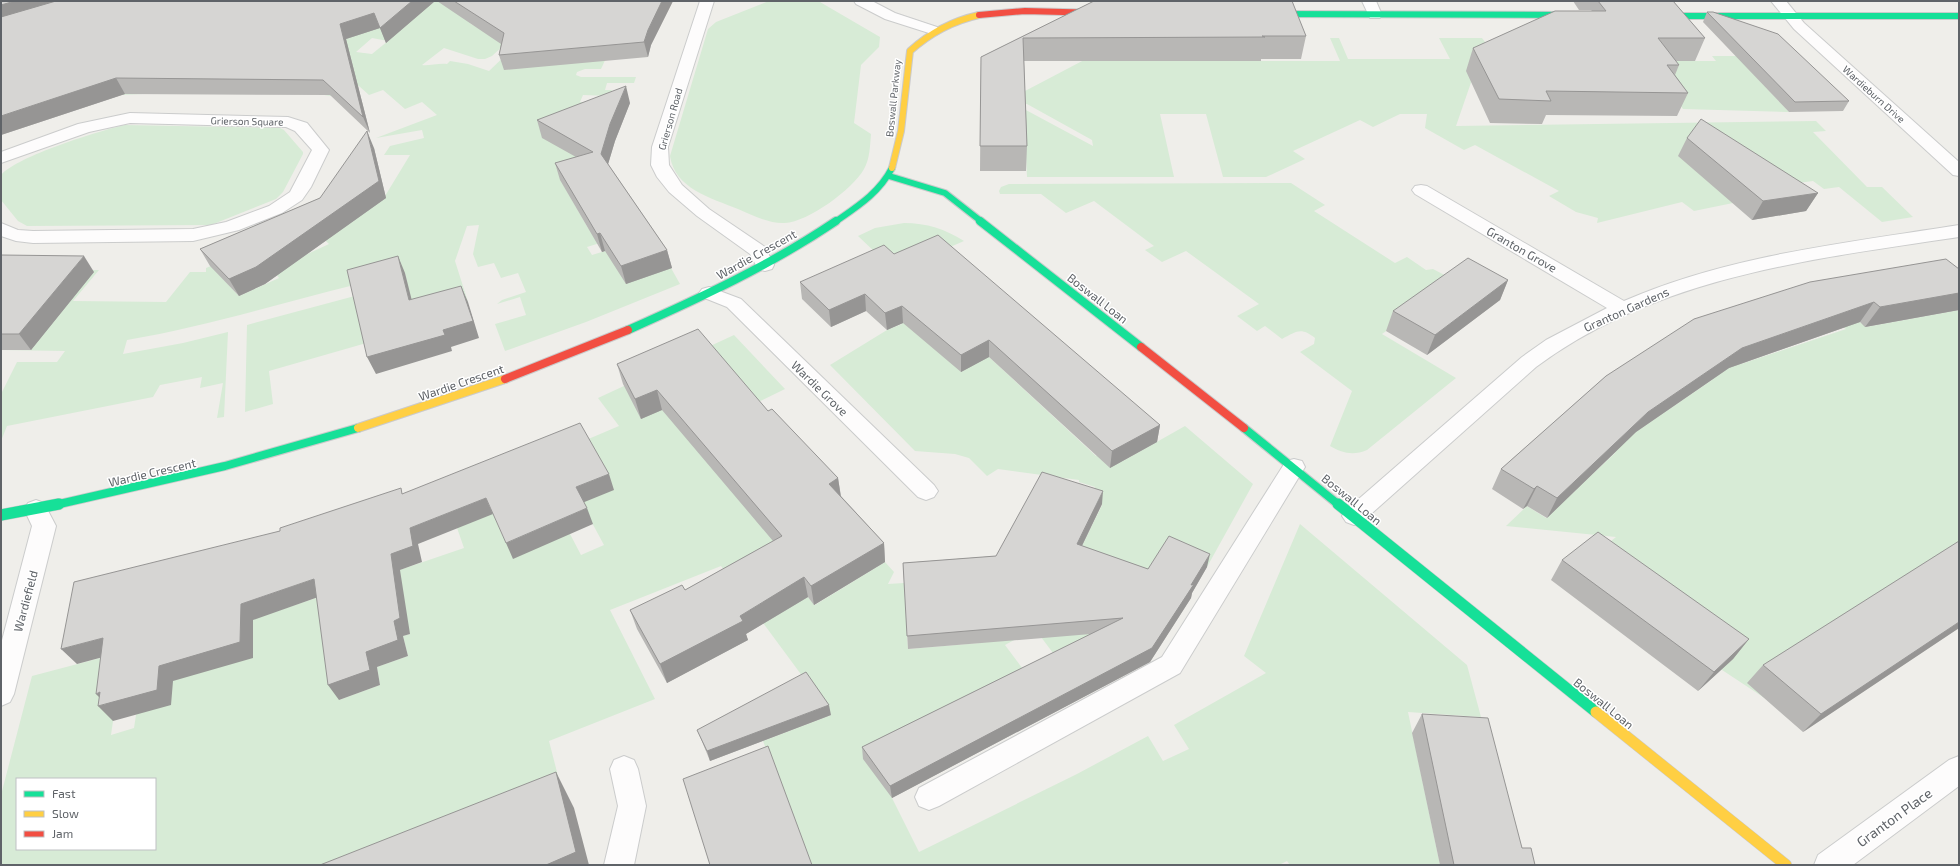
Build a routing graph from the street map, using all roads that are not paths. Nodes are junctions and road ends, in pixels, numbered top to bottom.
1 (707, 1) edge
2 (862, 1) edge
3 (1368, 1) edge
4 (1778, 1) edge
5 (1114, 13) edge
6 (1256, 14) edge
7 (1375, 15) junction
8 (1590, 15) edge
9 (1644, 16) edge
10 (1959, 16) edge
11 (1791, 17) junction
12 (932, 30) junction
13 (1, 158) edge
14 (1959, 171) edge
15 (889, 176) junction
16 (1421, 190) dead end
17 (1, 228) edge
18 (1959, 231) edge
19 (765, 265) junction
20 (709, 293) junction
21 (1623, 309) junction
22 (1294, 467) junction
23 (926, 491) dead end
24 (36, 509) junction
25 (1, 516) edge
26 (1354, 516) junction
27 (1, 694) edge
28 (624, 769) dead end
29 (1959, 769) edge
30 (929, 797) dead end
31 (619, 865) edge
32 (1786, 865) edge
33 (1829, 865) edge

1 - 19 street, Grierson Road
2 - 12 street
3 - 7 street
4 - 11 street, Wardieburn Drive
5 - 12 street, Boswall Parkway
6 - 7 street
7 - 8 street
9 - 11 street
10 - 11 street
11 - 14 street, Wardieburn Drive
12 - 15 street, Boswall Parkway
13 - 17 street, Grierson Square
15 - 19 street, Wardie Crescent
15 - 22 street, Boswall Loan
16 - 21 street, Granton Grove
18 - 21 street, Granton Gardens
19 - 20 street, Wardie Crescent
20 - 23 street, Wardie Grove
20 - 24 street, Wardie Crescent
21 - 26 street, Granton Gardens
22 - 26 street, Boswall Loan
22 - 30 street
24 - 25 street, Wardie Crescent
24 - 27 street, Wardiefield
26 - 32 street, Boswall Loan
28 - 31 street
29 - 33 street, Granton Place

